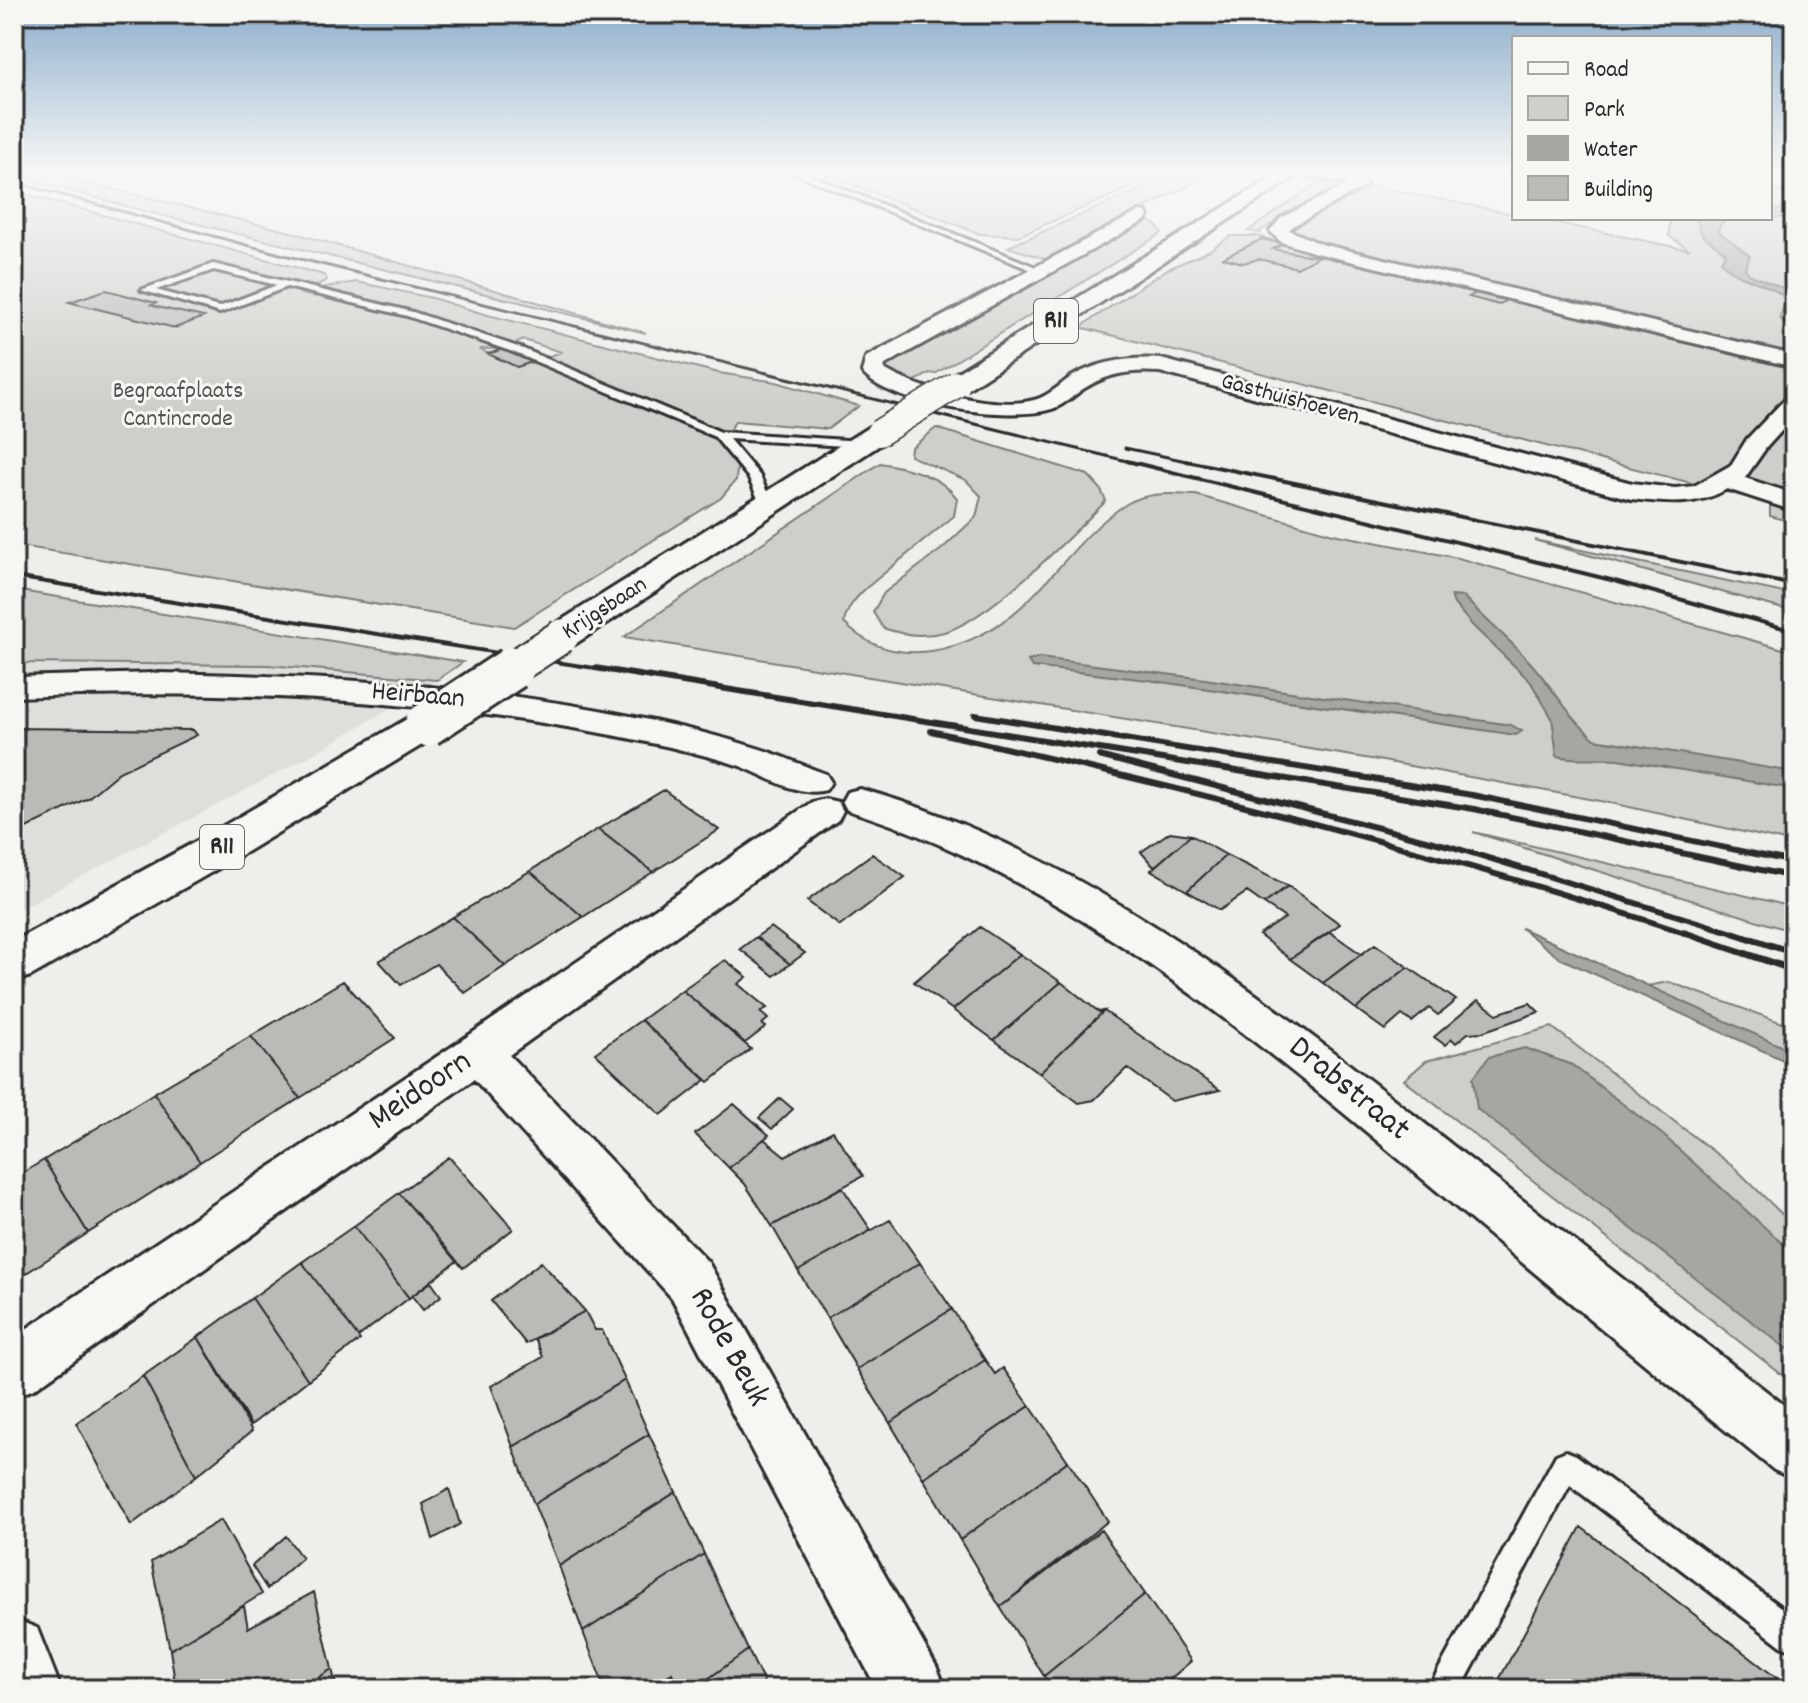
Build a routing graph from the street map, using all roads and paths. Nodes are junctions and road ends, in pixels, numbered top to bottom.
1 (993, 251) edge
2 (1074, 251) edge
3 (1163, 251) edge
4 (1331, 251) edge
5 (1039, 270) junction
6 (287, 284) junction
7 (1794, 361) edge
8 (1794, 403) edge
9 (719, 435) junction
10 (871, 439) junction
11 (1724, 479) junction
12 (1794, 503) edge
13 (767, 506) junction
14 (14, 687) edge
15 (833, 798) junction
16 (14, 963) edge
17 (478, 1053) junction
18 (14, 1369) edge
19 (1793, 1449) edge
20 (1794, 1636) edge
21 (14, 1651) edge
22 (28, 1689) edge
23 (913, 1689) edge
24 (1444, 1689) edge

1 - 5 lane
2 - 5 street
3 - 10 main road, Krijgsbaan / R11, bridge
4 - 7 street
5 - 11 street, Gasthuishoeven
6 - 6 lane
6 - 9 lane
8 - 11 street, Gasthuishoeven
9 - 10 lane
9 - 13 lane
10 - 13 main road, Krijgsbaan / R11
11 - 12 street
13 - 16 main road, Krijgsbaan / R11, bridge
14 - 15 street, Heirbaan
15 - 17 street, Meidoorn
15 - 19 street, Drabstraat
17 - 18 street, Meidoorn
17 - 23 street, Rode Beuk
20 - 24 lane
21 - 22 street

